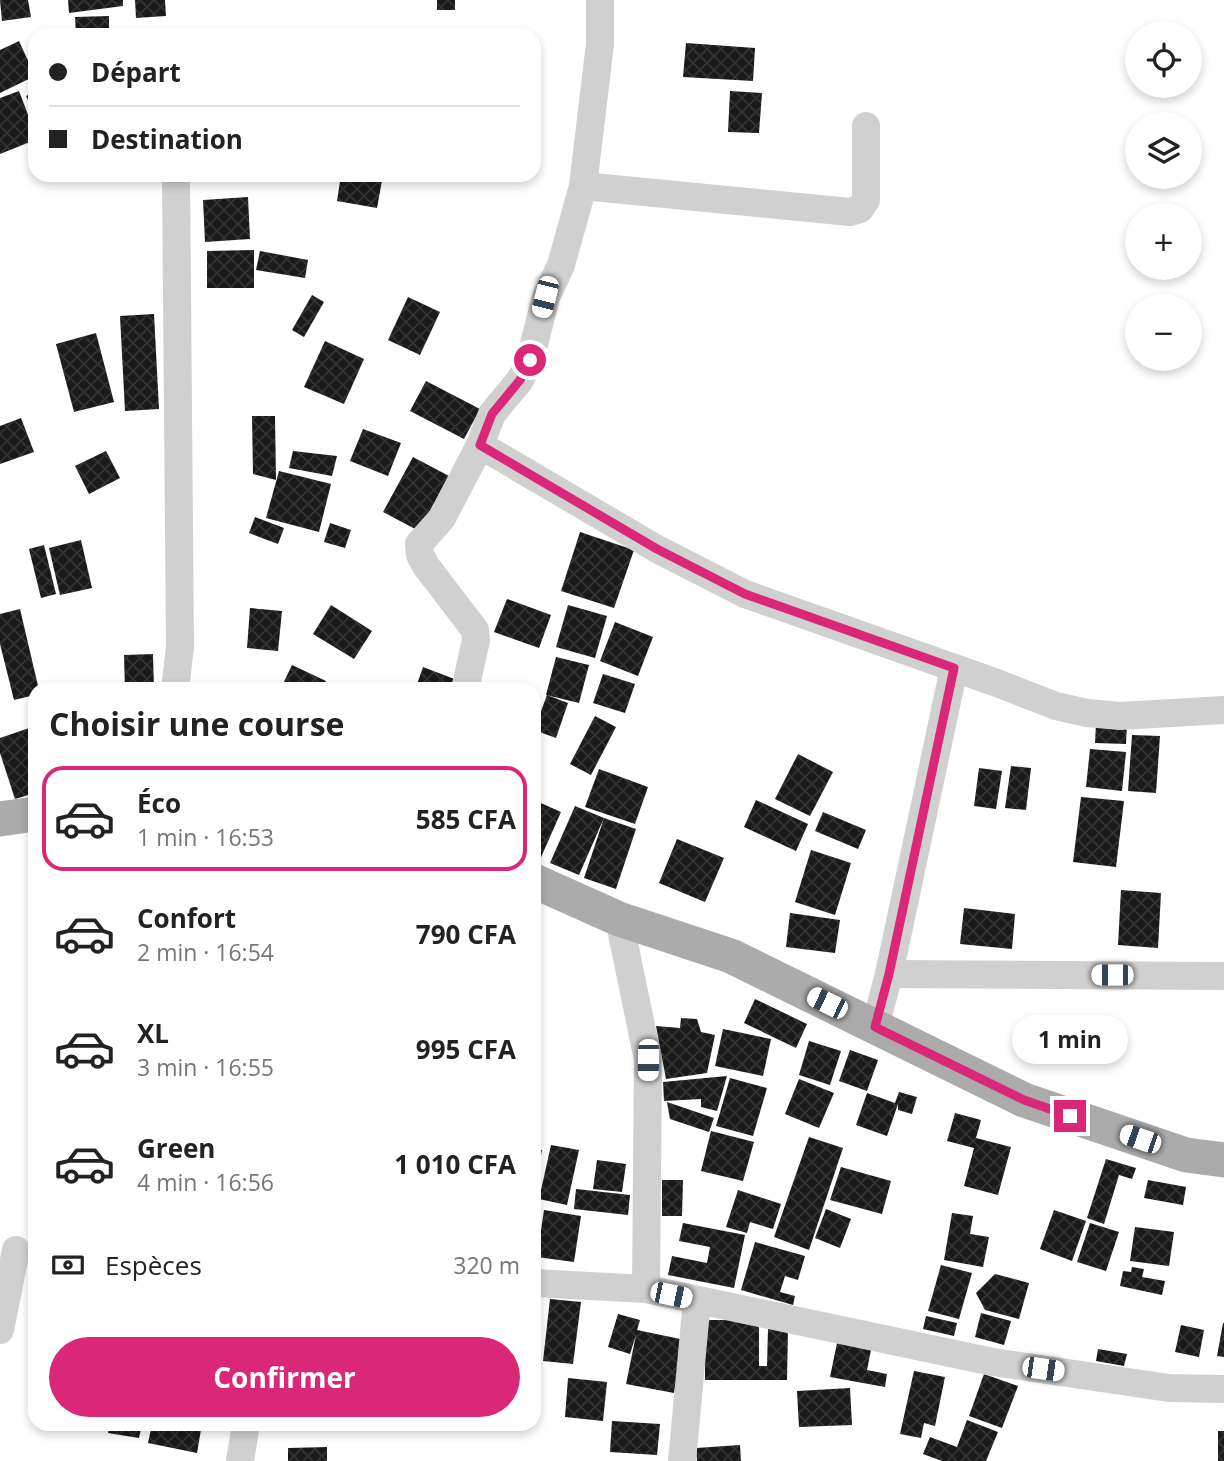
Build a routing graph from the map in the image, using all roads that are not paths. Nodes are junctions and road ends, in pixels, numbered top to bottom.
1 (600, 0) edge
2 (866, 126) dead end
3 (176, 182) edge
4 (583, 186) junction
5 (480, 445) junction
6 (954, 668) junction
7 (176, 682) edge
8 (467, 682) edge
9 (1224, 710) edge
10 (28, 815) edge
11 (0, 819) edge
12 (541, 884) edge
13 (619, 919) junction
14 (889, 974) junction
15 (1224, 976) edge
16 (875, 1027) junction
17 (1224, 1160) edge
18 (17, 1249) edge
19 (541, 1283) edge
20 (646, 1289) junction
21 (697, 1300) junction
22 (0, 1330) edge
23 (1224, 1389) edge
24 (245, 1431) edge
25 (240, 1461) edge
26 (682, 1461) edge

1 - 4 street
2 - 4 street
3 - 7 street
4 - 5 street
5 - 6 street
5 - 8 street
6 - 9 street
6 - 14 street
10 - 11 main road
12 - 13 main road
13 - 16 main road
13 - 20 street
14 - 15 street
14 - 16 street
16 - 17 main road
18 - 22 street
19 - 20 street
20 - 21 street
21 - 23 street
21 - 26 street
24 - 25 street

